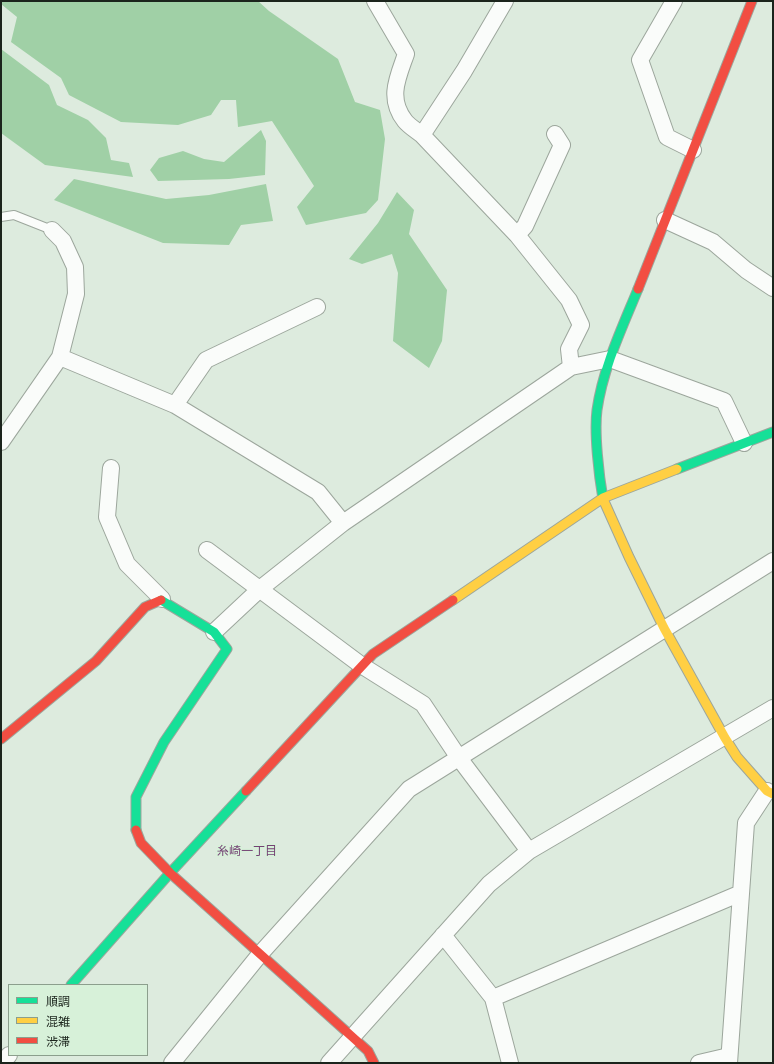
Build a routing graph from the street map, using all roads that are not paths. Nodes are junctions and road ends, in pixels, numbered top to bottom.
1 (375, 1) edge
2 (505, 1) edge
3 (674, 1) edge
4 (752, 1) edge
5 (554, 134) dead end
6 (422, 135) junction
7 (693, 150) junction
8 (1, 217) edge
9 (664, 220) junction
10 (52, 230) joint
11 (517, 235) junction
12 (773, 288) edge
13 (317, 307) dead end
14 (60, 357) junction
15 (610, 359) junction
16 (572, 367) junction
17 (176, 405) junction
18 (773, 432) edge
19 (1, 442) edge
20 (744, 443) junction
21 (111, 468) dead end
22 (603, 498) junction
23 (343, 523) junction
24 (207, 550) dead end
25 (773, 561) edge
26 (261, 588) junction
27 (162, 599) junction
28 (664, 628) junction
29 (214, 632) junction
30 (361, 666) junction
31 (773, 708) edge
32 (724, 738) junction
33 (1, 739) edge
34 (458, 758) junction
35 (770, 792) edge
36 (529, 851) junction
37 (170, 872) junction
38 (741, 893) junction
39 (443, 935) junction
40 (261, 953) junction
41 (72, 984) edge
42 (493, 998) junction
43 (353, 1037) junction
44 (729, 1059) edge
45 (172, 1063) edge
46 (329, 1063) edge
47 (374, 1063) edge
48 (510, 1063) edge
49 (699, 1063) edge

1 - 6 street
2 - 6 street
3 - 7 street
4 - 7 street
5 - 11 street
6 - 11 street
7 - 9 street
8 - 10 lane
9 - 12 street
9 - 15 street
10 - 14 street
11 - 16 street
13 - 17 street
14 - 17 street
14 - 19 street
15 - 16 street
15 - 20 street
15 - 22 street
16 - 23 street
17 - 23 street
18 - 20 street
20 - 22 street
21 - 27 street
22 - 28 street
22 - 30 street
23 - 26 street
24 - 26 street
25 - 28 street
26 - 29 street
26 - 30 street
27 - 29 street
27 - 33 street
28 - 32 street
28 - 34 street
29 - 37 street
30 - 34 street
30 - 37 street
31 - 32 street
32 - 35 street
32 - 36 street
34 - 36 street
34 - 40 street
35 - 38 street
36 - 39 street
37 - 40 street
37 - 41 street
38 - 42 street
38 - 44 street
39 - 42 street
39 - 43 street
40 - 43 street
40 - 45 street
42 - 48 street
43 - 46 street
43 - 47 street
44 - 49 street

